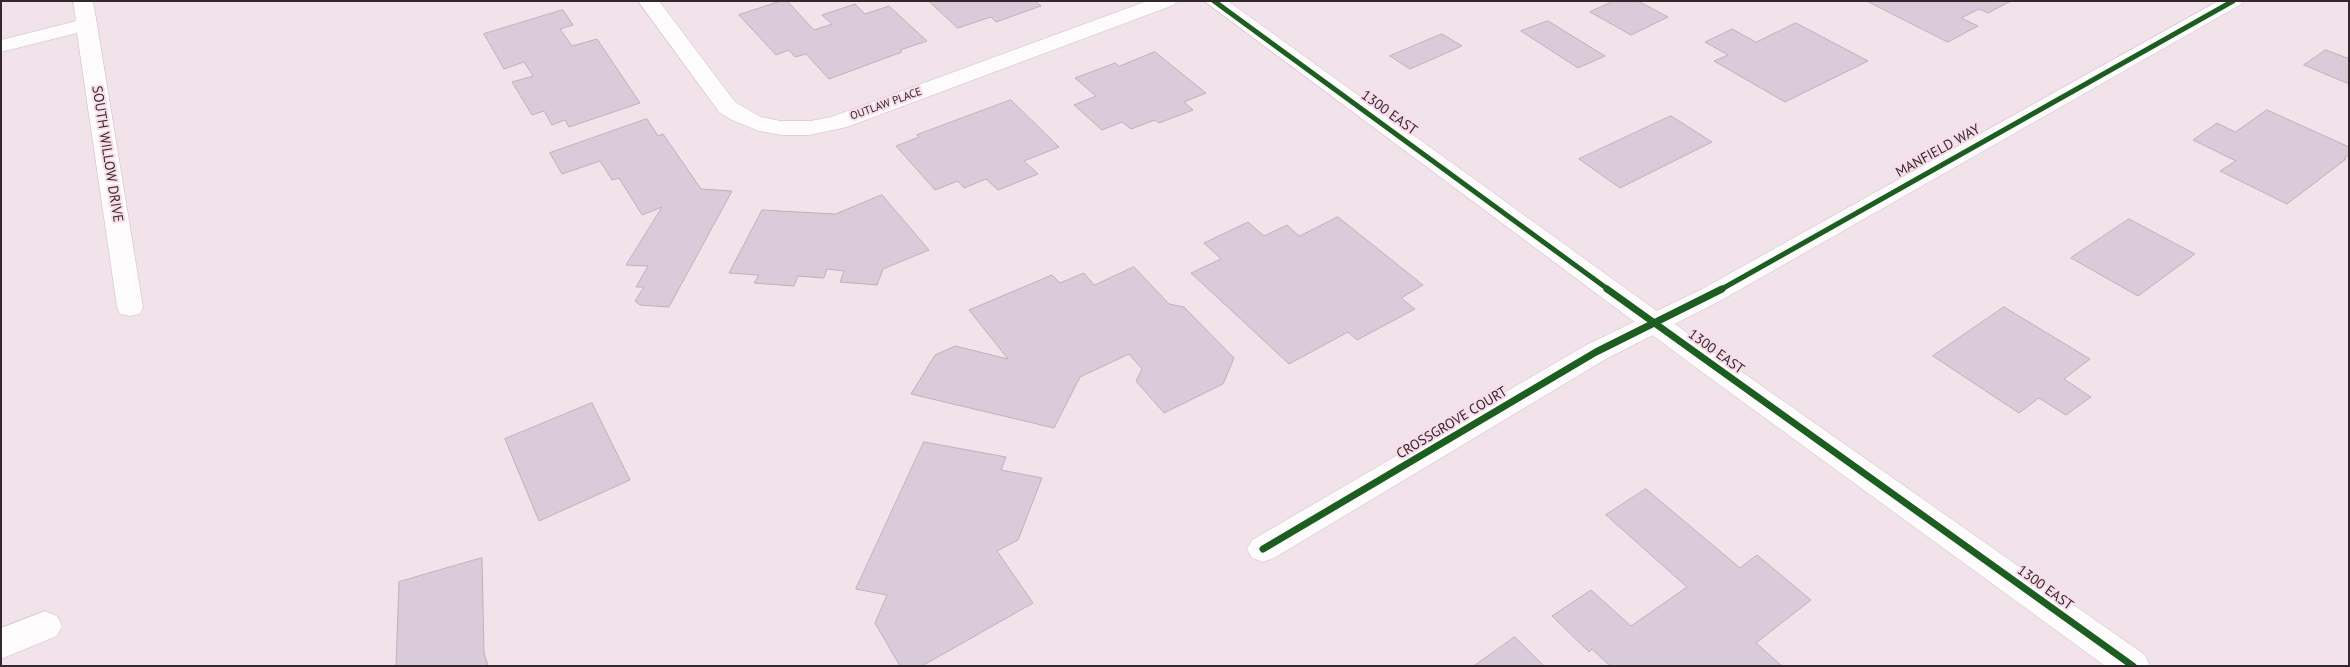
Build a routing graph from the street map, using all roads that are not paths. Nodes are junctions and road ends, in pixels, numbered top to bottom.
1 (648, 1) edge
2 (1167, 1) edge
3 (1214, 1) edge
4 (2232, 1) edge
5 (85, 13) edge
6 (1, 46) edge
7 (130, 307) dead end
8 (1656, 324) junction
9 (1263, 549) dead end
10 (45, 626) dead end
11 (1, 644) edge
12 (2119, 662) edge

1 - 2 street, OUTLAW PLACE
3 - 8 street, 1300 EAST
4 - 8 street, MANFIELD WAY
5 - 6 street
5 - 7 street, SOUTH WILLOW DRIVE
8 - 9 street, CROSSGROVE COURT
8 - 12 street, 1300 EAST
10 - 11 street

